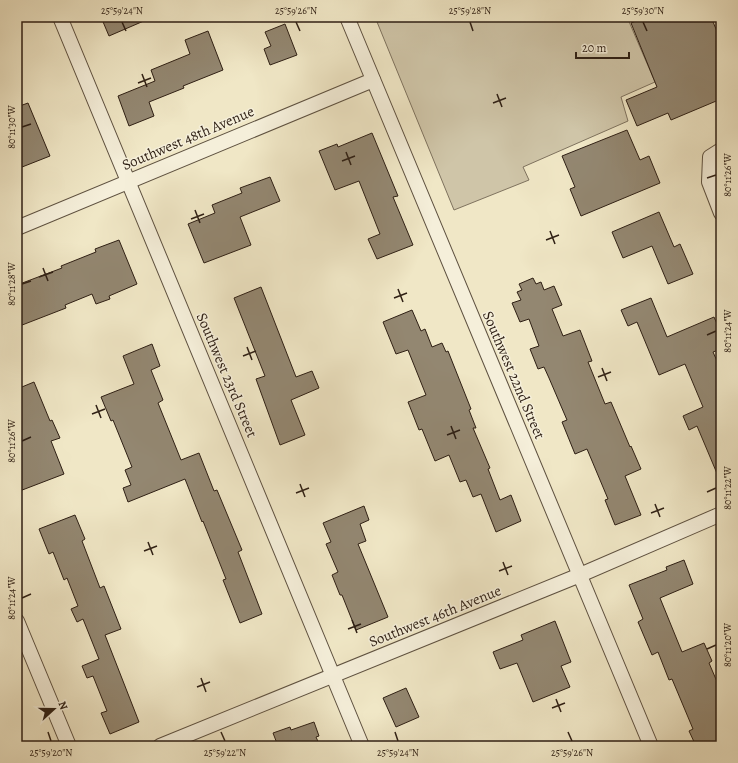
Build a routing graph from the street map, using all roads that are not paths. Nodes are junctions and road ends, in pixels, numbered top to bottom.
1 (60, 17) edge
2 (347, 17) edge
3 (373, 80) junction
4 (721, 150) edge
5 (129, 182) junction
6 (721, 213) edge
7 (17, 228) edge
8 (721, 514) edge
9 (580, 575) junction
10 (17, 621) edge
11 (333, 676) junction
12 (69, 746) edge
13 (160, 746) edge
14 (362, 746) edge
15 (651, 746) edge

1 - 5 street, Southwest 23rd Street
2 - 3 street, Southwest 22nd Street
3 - 5 street, Southwest 48th Avenue
3 - 9 street, Southwest 22nd Street
4 - 6 street
5 - 7 street, Southwest 48th Avenue
5 - 11 street, Southwest 23rd Street
8 - 9 street, Southwest 46th Avenue
9 - 11 street, Southwest 46th Avenue
9 - 15 street, Southwest 22nd Street
10 - 12 street
11 - 13 street, Southwest 46th Avenue
11 - 14 street, Southwest 23rd Street

